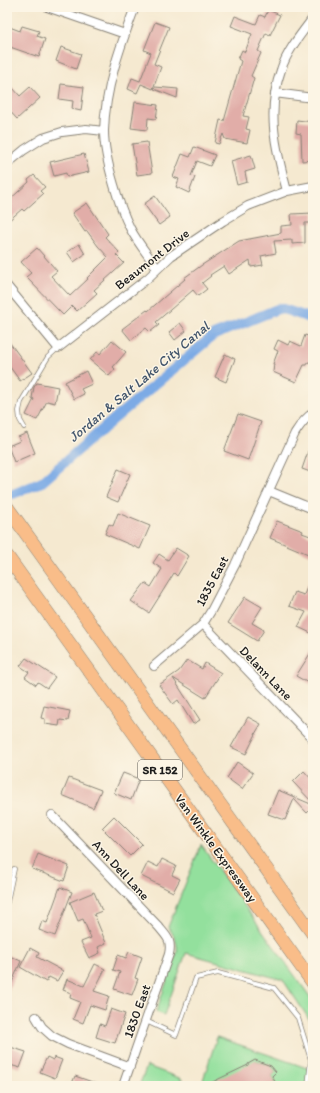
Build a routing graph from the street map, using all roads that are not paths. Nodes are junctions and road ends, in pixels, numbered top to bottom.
1 (47, 7) edge
2 (135, 7) edge
3 (313, 18) edge
4 (125, 34) junction
5 (275, 93) junction
6 (313, 98) edge
7 (104, 131) junction
8 (7, 164) edge
9 (313, 186) edge
10 (287, 191) junction
11 (157, 268) junction
12 (7, 286) edge
13 (58, 348) junction
14 (313, 413) edge
15 (24, 427) dead end
16 (269, 490) junction
17 (7, 507) edge
18 (313, 509) edge
19 (7, 556) edge
20 (203, 624) junction
21 (154, 666) dead end
22 (313, 739) edge
23 (52, 815) dead end
24 (14, 869) dead end
25 (7, 902) edge
26 (313, 934) edge
27 (170, 943) joint
28 (313, 984) edge
29 (36, 1017) dead end
30 (146, 1022) junction
31 (130, 1067) junction
32 (123, 1086) edge
33 (308, 1086) edge

1 - 4 street
2 - 4 street
3 - 5 street
4 - 7 street
5 - 6 street
5 - 10 street
7 - 8 street
7 - 11 street
9 - 10 street, Beaumont Drive
10 - 11 street, Beaumont Drive
11 - 13 street, Beaumont Drive
12 - 13 street
13 - 15 lane
14 - 16 street, 1835 East
16 - 18 street
16 - 20 street, 1835 East
17 - 26 main road, SR 152
19 - 28 main road, Van Winkle Expressway / SR 152
20 - 21 street, 1835 East
20 - 22 street, Delann Lane
23 - 27 street, Ann Dell Lane
24 - 25 lane
27 - 30 street, 1830 East
29 - 31 street
30 - 31 street, 1830 East
30 - 33 lane
31 - 32 street, 1830 East

